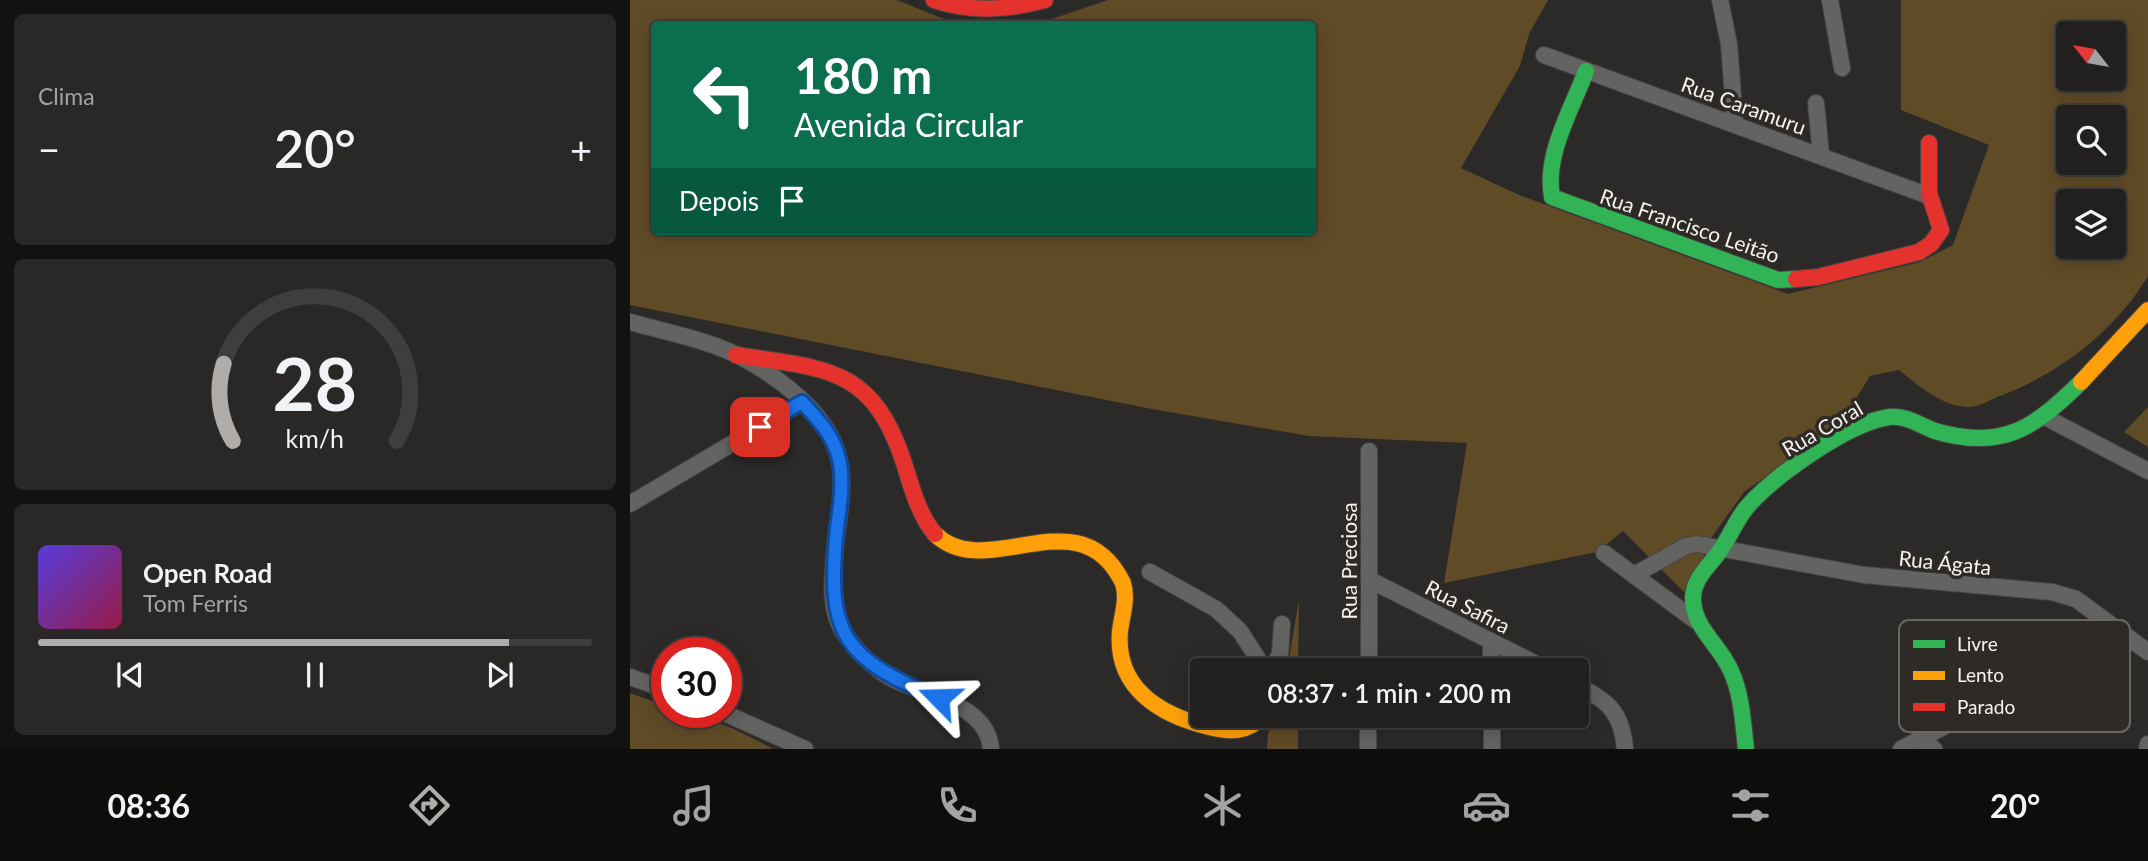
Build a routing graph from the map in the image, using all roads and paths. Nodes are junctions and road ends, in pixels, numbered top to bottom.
1 (934, 0) edge
2 (1045, 0) edge
3 (1720, 0) edge
4 (1830, 0) edge
5 (1545, 55) dead end
6 (1842, 68) dead end
7 (1586, 71) junction
8 (1816, 103) dead end
9 (1735, 123) junction
10 (1929, 143) dead end
11 (1821, 155) junction
12 (1929, 196) junction
13 (2148, 310) edge
14 (630, 322) edge
15 (736, 355) junction
16 (802, 402) junction
17 (2045, 417) junction
18 (1369, 451) dead end
19 (2148, 471) edge
20 (630, 504) edge
21 (1721, 549) junction
22 (1604, 553) dead end
23 (1150, 572) dead end
24 (1634, 575) junction
25 (1370, 580) junction
26 (2105, 620) edge
27 (1696, 621) junction
28 (1282, 624) dead end
29 (2130, 639) edge
30 (1491, 641) junction
31 (2148, 652) edge
32 (1257, 658) edge
33 (1278, 658) edge
34 (1369, 658) edge
35 (1492, 658) edge
36 (1524, 658) edge
37 (630, 677) edge
38 (651, 685) edge
39 (1589, 691) edge
40 (742, 721) edge
41 (1190, 722) edge
42 (1209, 728) edge
43 (1250, 728) edge
44 (1368, 728) edge
45 (1492, 728) edge
46 (1933, 732) edge
47 (1919, 737) junction
48 (2148, 744) edge
49 (805, 749) edge
50 (991, 749) edge
51 (1368, 749) edge
52 (1492, 749) edge
53 (1625, 749) edge
54 (1746, 749) edge
55 (1901, 749) edge
56 (1934, 749) edge
57 (2147, 749) edge

1 - 2 street
3 - 9 street
4 - 6 street
5 - 7 street, Rua Caramuru
7 - 9 street, Rua Caramuru
7 - 12 street, Rua Francisco Leitão
8 - 11 street
9 - 11 street, Rua Caramuru
10 - 12 street
11 - 12 street, Rua Caramuru
13 - 17 street, Rua Coral
14 - 15 street
15 - 16 street
15 - 41 street
16 - 20 street
16 - 50 street
17 - 19 street
17 - 21 street, Rua Coral
18 - 25 street, Rua Preciosa
21 - 24 street
21 - 26 street, Rua Ágata
21 - 27 street, Rua Coral
22 - 24 street
23 - 32 street
24 - 27 street
25 - 30 street, Rua Safira
25 - 34 street, Rua Preciosa
27 - 54 street
28 - 33 street
29 - 31 street, Rua Ágata
30 - 35 street
30 - 36 street, Rua Safira
37 - 38 street
39 - 53 street
40 - 49 street
42 - 43 street
44 - 51 street
45 - 52 street
46 - 47 street
47 - 55 street
47 - 56 street
48 - 57 street

